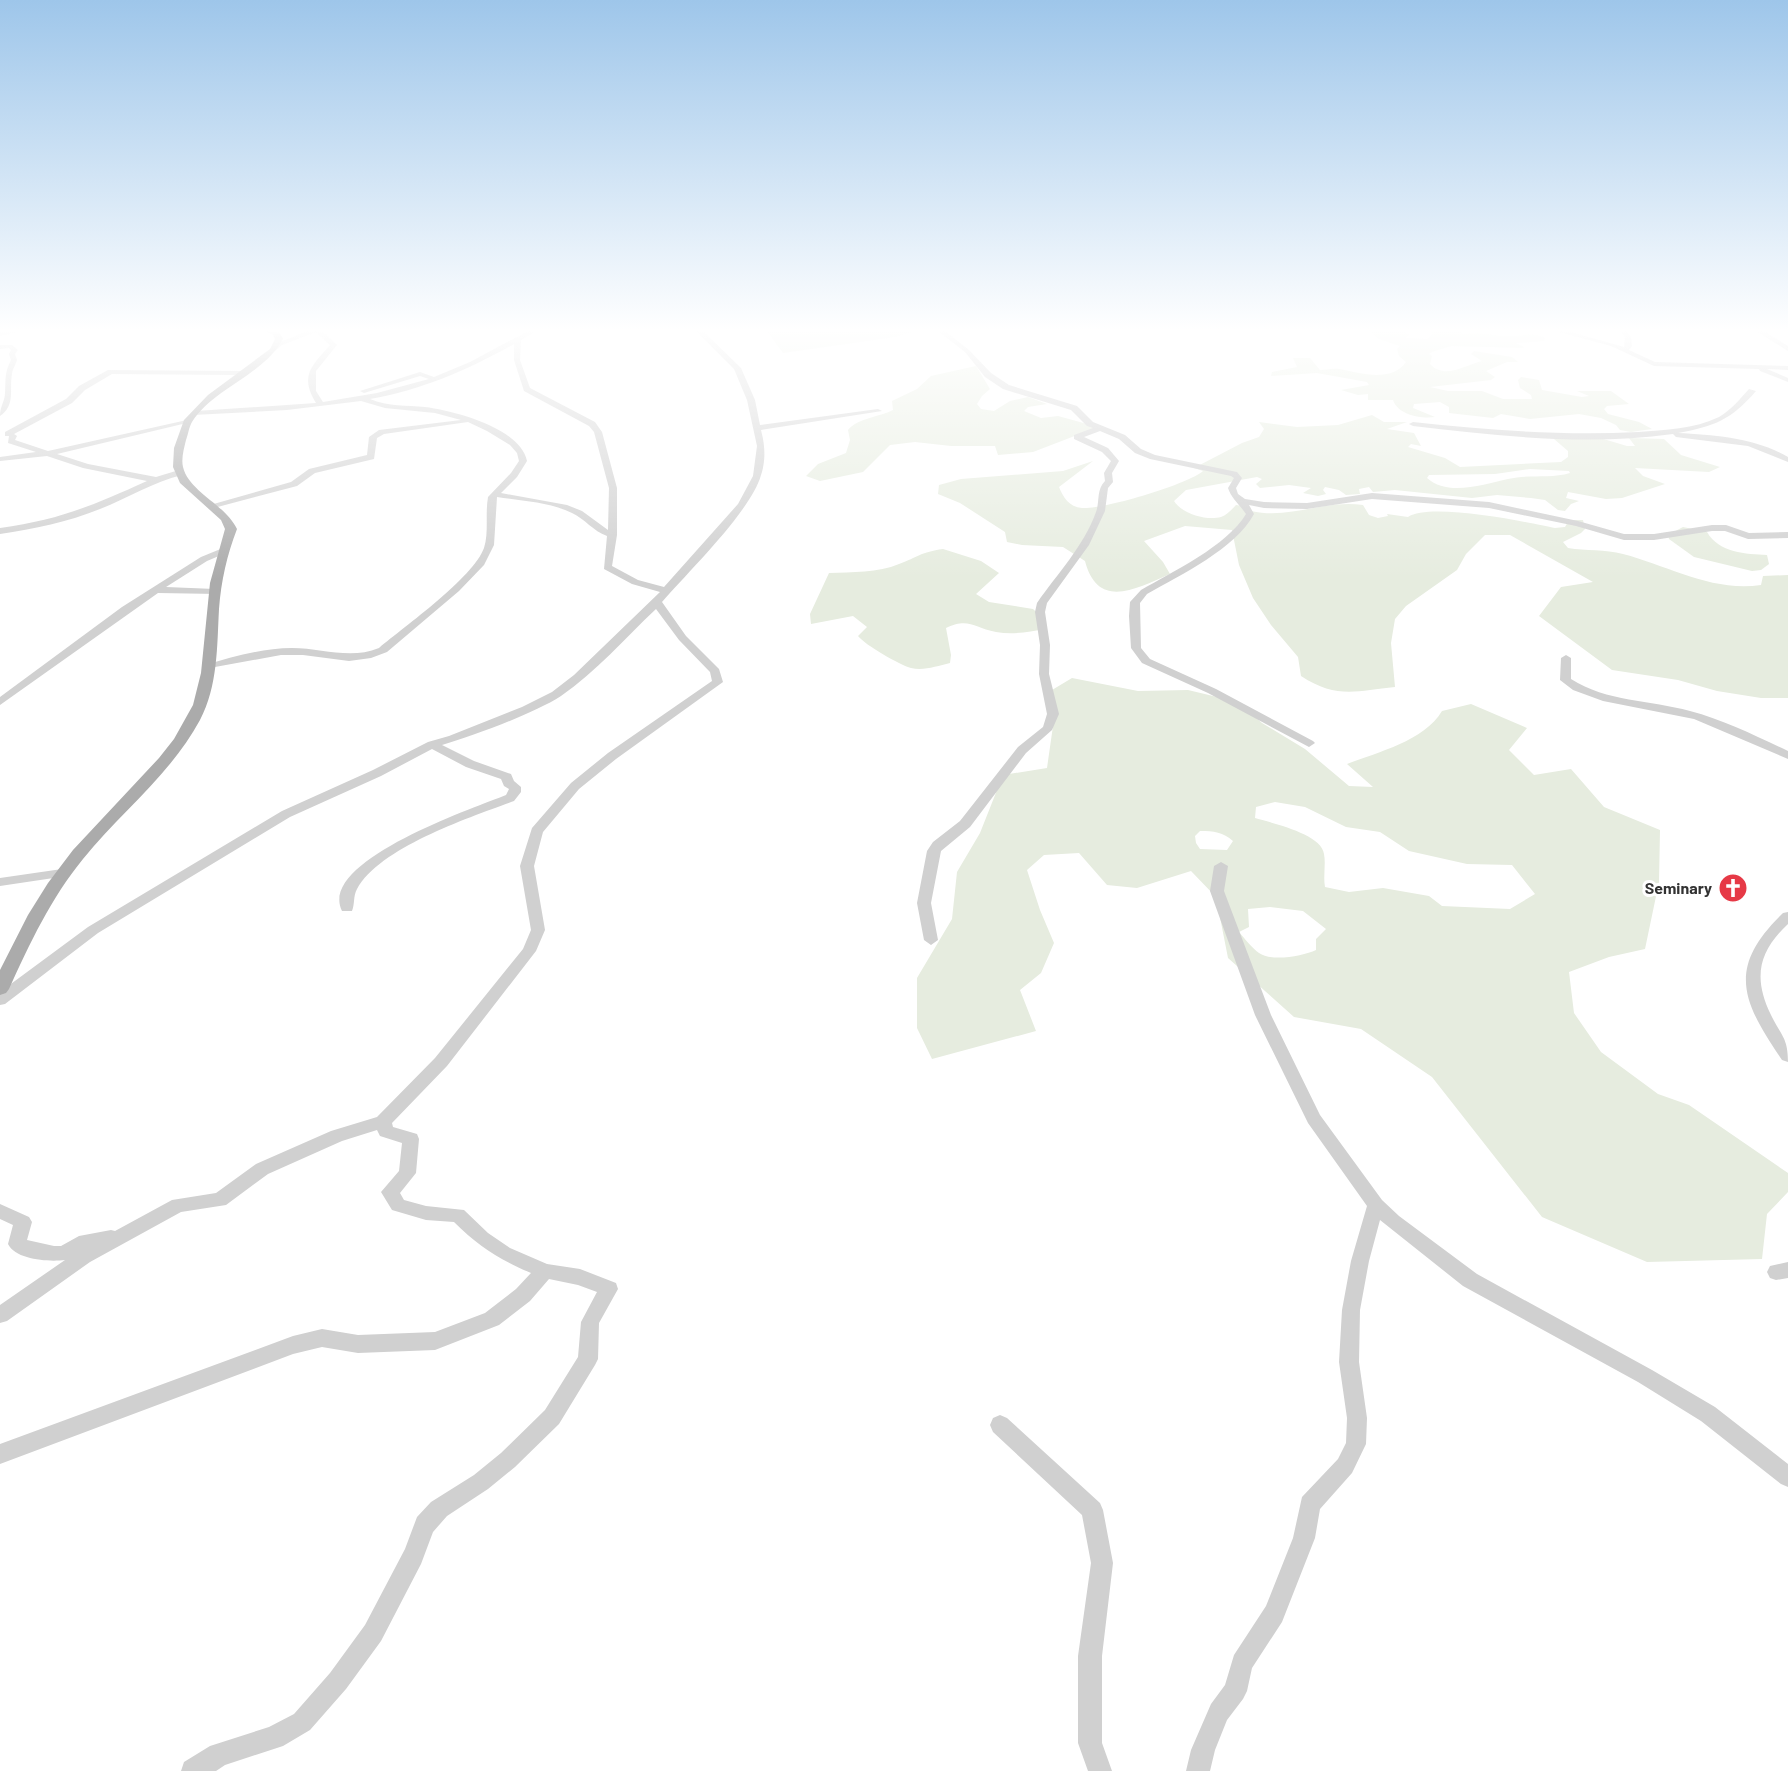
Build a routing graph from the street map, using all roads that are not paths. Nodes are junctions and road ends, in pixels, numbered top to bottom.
1 (48, 414) edge
2 (196, 414) edge
3 (232, 414) edge
4 (443, 414) edge
5 (574, 414) edge
6 (754, 414) edge
7 (859, 414) edge
8 (1080, 414) edge
9 (1730, 414) edge
10 (192, 418) junction
11 (469, 422) junction
12 (1413, 424) dead end
13 (758, 428) junction
14 (1098, 429) junction
15 (1644, 433) junction
16 (7, 434) edge
17 (0, 442) edge
18 (50, 453) junction
19 (0, 459) edge
20 (1788, 460) edge
21 (182, 478) junction
22 (155, 480) junction
23 (495, 495) junction
24 (1242, 501) junction
25 (213, 507) junction
26 (0, 531) edge
27 (612, 535) junction
28 (1788, 535) edge
29 (223, 551) junction
30 (156, 590) junction
31 (666, 591) junction
32 (214, 592) junction
33 (657, 602) junction
34 (1566, 658) dead end
35 (208, 667) junction
36 (0, 702) edge
37 (1309, 743) dead end
38 (432, 744) junction
39 (1788, 755) edge
40 (1221, 866) dead end
41 (62, 873) junction
42 (0, 882) edge
43 (347, 908) dead end
44 (1788, 916) edge
45 (931, 940) dead end
46 (2, 981) edge
47 (0, 1000) edge
48 (1788, 1056) edge
49 (383, 1122) junction
50 (1376, 1205) junction
51 (0, 1211) edge
52 (128, 1233) junction
53 (545, 1271) junction
54 (0, 1315) edge
55 (1000, 1425) dead end
56 (0, 1454) edge
57 (1788, 1477) edge
58 (193, 1771) edge
59 (1100, 1771) edge
60 (1198, 1771) edge

1 - 16 street
2 - 10 main road
3 - 10 street
4 - 11 street
5 - 27 street
6 - 13 street
7 - 13 street
8 - 14 street
9 - 15 street
10 - 18 street
10 - 21 main road
11 - 23 street
11 - 25 street
12 - 15 street
13 - 31 street
14 - 24 street
14 - 45 street
15 - 20 street
16 - 17 street
16 - 18 street
18 - 19 street
18 - 22 street
21 - 22 street
21 - 25 main road
22 - 26 street
23 - 27 street
23 - 35 street
24 - 28 street
24 - 37 street
25 - 29 main road
27 - 31 street
29 - 30 street
29 - 32 main road
30 - 32 street
30 - 36 street
31 - 33 street
32 - 35 main road
33 - 38 street
33 - 49 street
34 - 39 street
35 - 41 main road
38 - 43 street
38 - 47 street
40 - 50 street
41 - 42 street
41 - 46 main road
44 - 48 street
49 - 52 street
49 - 53 street
50 - 57 street
50 - 60 street
51 - 52 street
52 - 54 street
53 - 56 street
53 - 58 street
55 - 59 street

